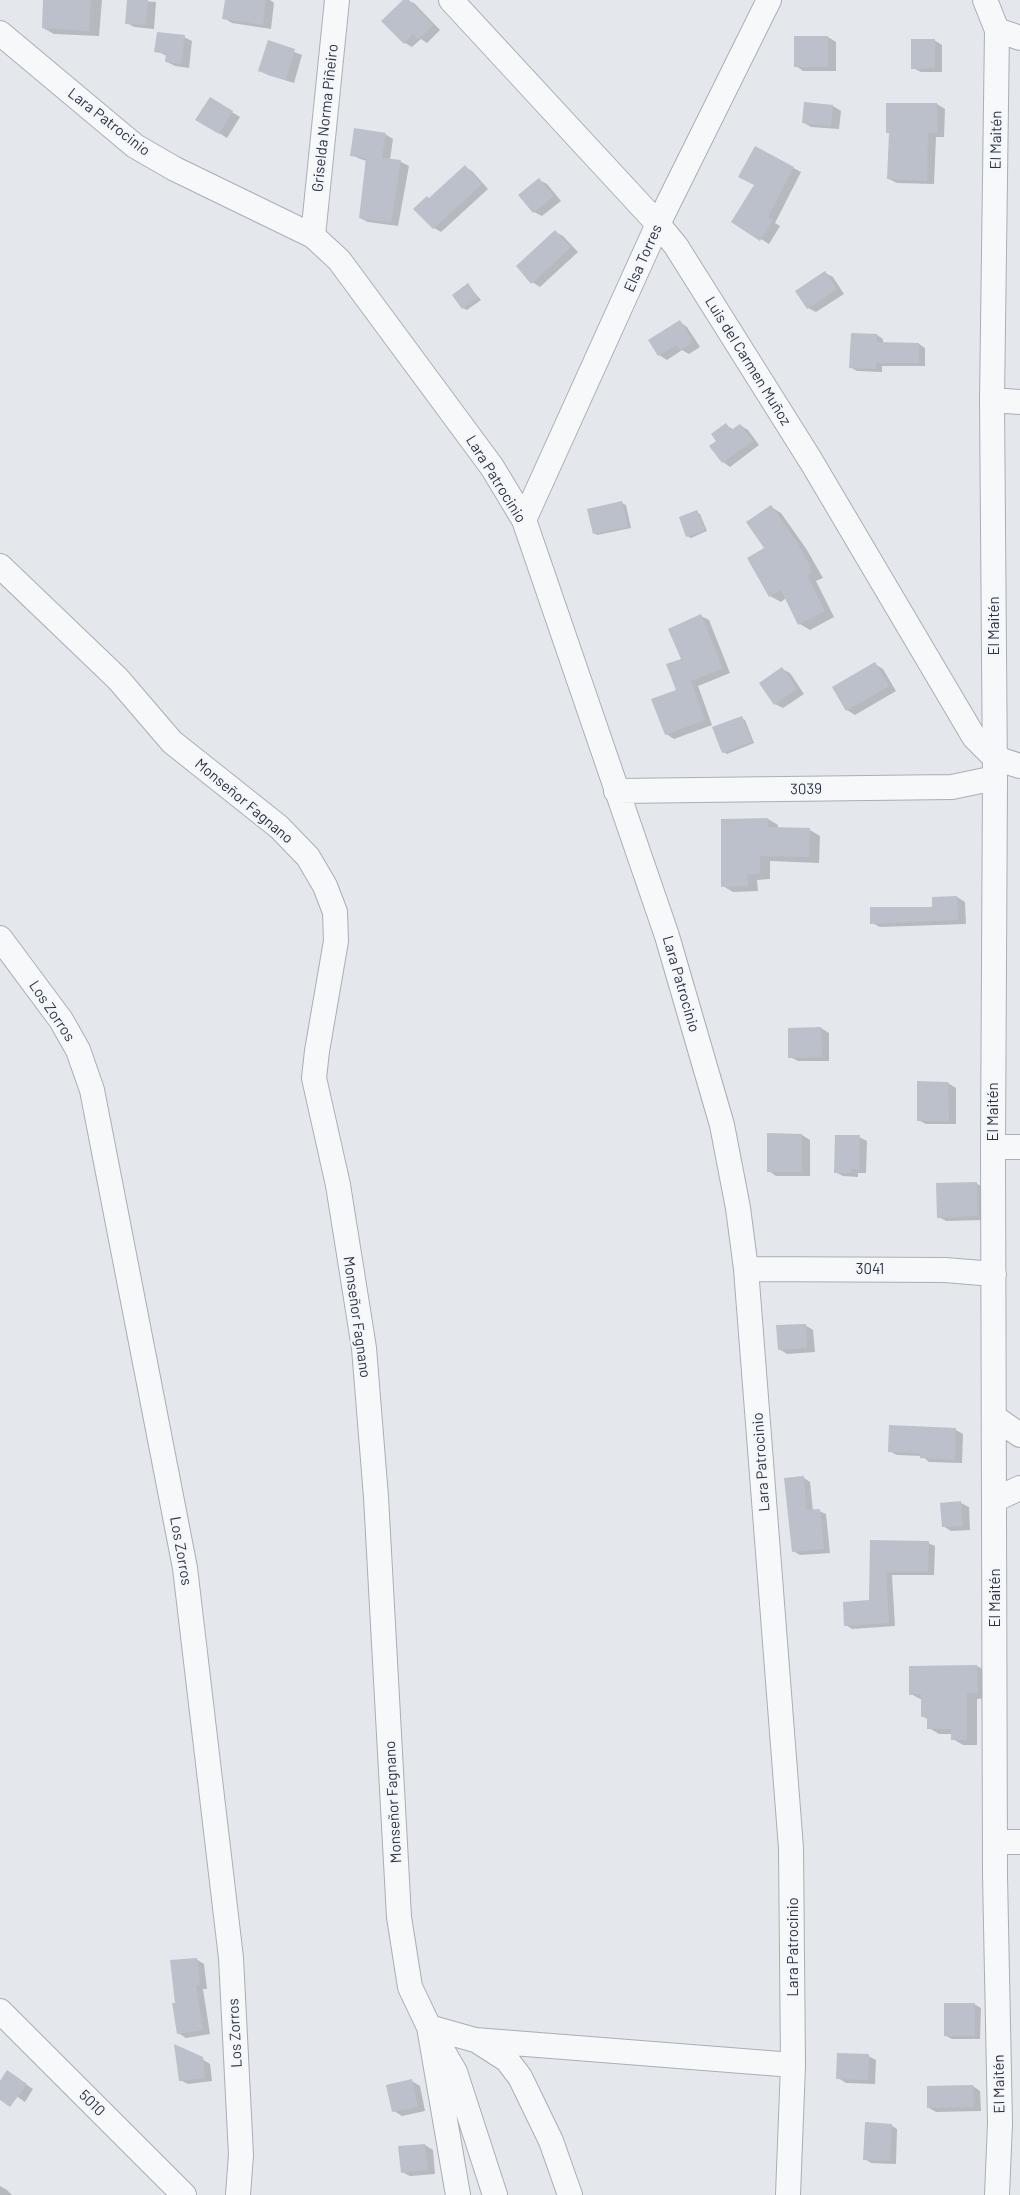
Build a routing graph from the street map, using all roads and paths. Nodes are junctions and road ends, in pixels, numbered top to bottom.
1 (337, 0) edge
2 (451, 0) edge
3 (769, 0) edge
4 (986, 0) edge
5 (998, 30) junction
6 (0, 33) edge
7 (1020, 38) edge
8 (658, 224) junction
9 (313, 236) junction
10 (992, 399) junction
11 (1020, 402) edge
12 (524, 520) junction
13 (0, 566) edge
14 (1020, 766) edge
15 (995, 768) junction
16 (616, 791) junction
17 (0, 938) edge
18 (993, 1147) junction
19 (1020, 1147) edge
20 (746, 1269) junction
21 (994, 1274) junction
22 (994, 1417) junction
23 (1020, 1435) edge
24 (1020, 1488) edge
25 (994, 1500) junction
26 (995, 1842) junction
27 (1020, 1842) edge
28 (0, 2010) edge
29 (429, 2027) junction
30 (476, 2040) junction
31 (793, 2065) junction
32 (1010, 2122) edge
33 (184, 2195) edge
34 (237, 2195) edge
35 (458, 2195) edge
36 (495, 2195) edge
37 (570, 2195) edge
38 (788, 2195) edge
39 (998, 2195) edge

1 - 9 street, Griselda Norma Piñeiro
2 - 8 street, Luis del Carmen Muñoz
3 - 8 street, Elsa Torres
4 - 5 street
5 - 7 street
5 - 10 street, El Maitén
6 - 9 street, Lara Patrocinio
8 - 12 street, Elsa Torres
8 - 15 street, Luis del Carmen Muñoz
9 - 12 street, Lara Patrocinio
10 - 11 street
10 - 15 street, El Maitén
12 - 16 street, Lara Patrocinio
13 - 29 street, Monseñor Fagnano
14 - 15 street
15 - 16 street, 3039
15 - 18 street, El Maitén
16 - 20 street, Lara Patrocinio
17 - 34 street, Los Zorros
18 - 19 street
18 - 21 street, El Maitén
20 - 21 street, 3041
20 - 31 street, Lara Patrocinio
21 - 22 street, El Maitén
22 - 23 street
22 - 25 street, El Maitén
24 - 25 street
25 - 26 street, El Maitén
26 - 27 street
26 - 32 street, El Maitén
28 - 33 street, 5010
29 - 30 street
29 - 35 street
29 - 36 street, Monseñor Fagnano
30 - 31 street
30 - 37 street
31 - 38 street, Lara Patrocinio
32 - 39 street, El Maitén

